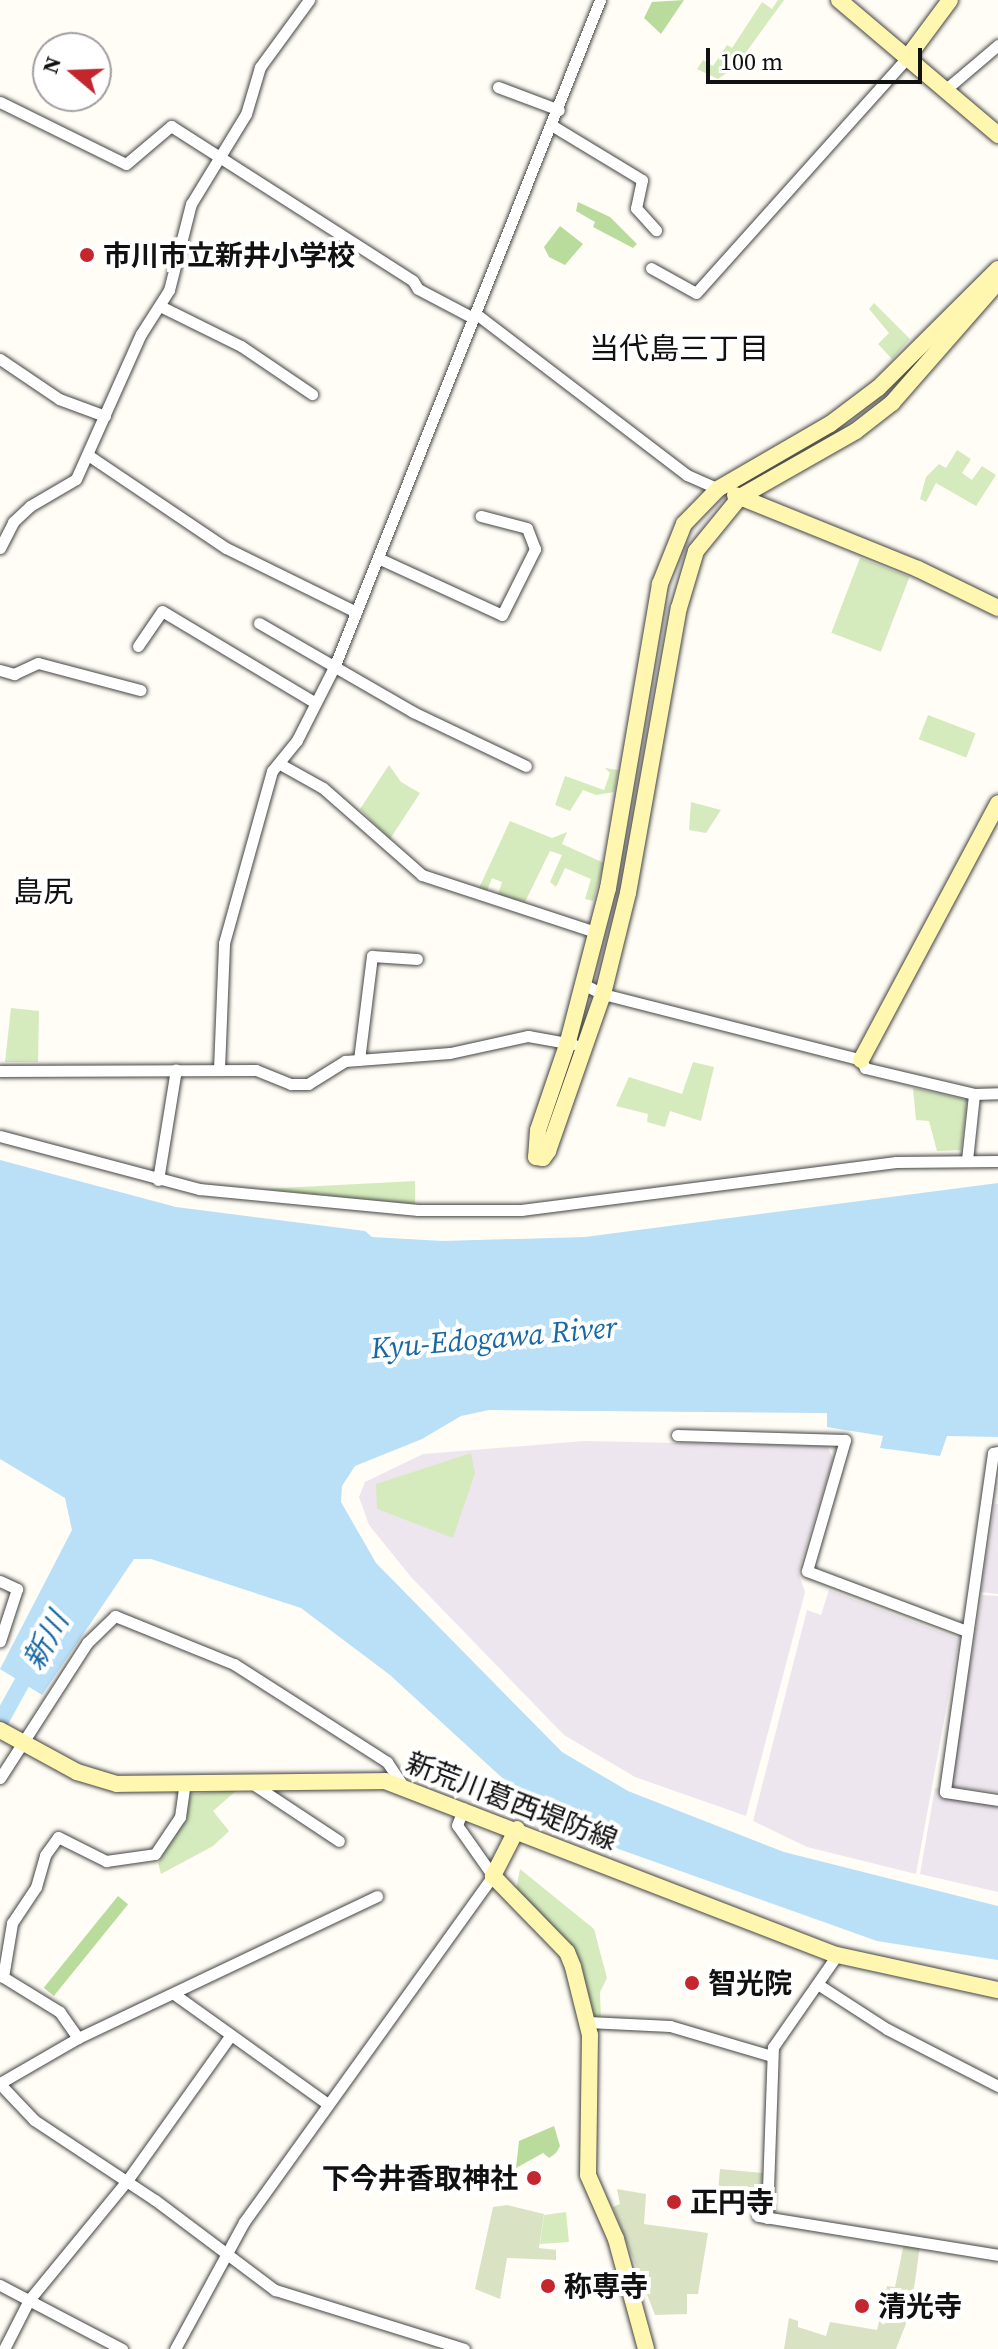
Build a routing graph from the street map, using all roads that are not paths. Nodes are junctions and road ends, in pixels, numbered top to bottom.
1 (309, 0) edge
2 (600, 0) edge
3 (839, 0) edge
4 (950, 0) edge
5 (998, 45) edge
6 (907, 58) junction
7 (498, 87) dead end
8 (945, 90) junction
9 (0, 102) edge
10 (559, 110) junction
11 (553, 126) junction
12 (998, 135) edge
13 (218, 160) junction
14 (656, 230) dead end
15 (651, 268) dead end
16 (998, 269) edge
17 (998, 282) edge
18 (160, 306) junction
19 (474, 316) junction
20 (0, 359) edge
21 (312, 394) dead end
22 (105, 416) junction
23 (88, 455) junction
24 (718, 489) junction
25 (740, 497) junction
26 (481, 516) dead end
27 (0, 548) edge
28 (378, 558) junction
29 (998, 608) edge
30 (356, 612) junction
31 (259, 623) dead end
32 (138, 646) dead end
33 (335, 665) junction
34 (0, 670) edge
35 (140, 690) dead end
36 (316, 703) junction
37 (280, 764) junction
38 (526, 766) dead end
39 (998, 803) edge
40 (598, 933) junction
41 (417, 959) dead end
42 (583, 984) junction
43 (603, 994) junction
44 (575, 1045) junction
45 (359, 1060) junction
46 (861, 1060) junction
47 (176, 1069) junction
48 (219, 1069) junction
49 (0, 1071) edge
50 (998, 1093) edge
51 (974, 1094) junction
52 (0, 1136) edge
53 (967, 1160) junction
54 (998, 1161) edge
55 (158, 1180) junction
56 (677, 1435) dead end
57 (998, 1452) edge
58 (0, 1581) edge
59 (967, 1631) junction
60 (0, 1641) edge
61 (11, 1737) edge
62 (0, 1778) edge
63 (249, 1782) junction
64 (185, 1783) junction
65 (403, 1786) junction
66 (998, 1800) edge
67 (464, 1808) junction
68 (517, 1829) junction
69 (339, 1841) dead end
70 (493, 1876) junction
71 (377, 1896) dead end
72 (837, 1955) junction
73 (819, 1985) junction
74 (998, 1990) edge
75 (174, 1994) junction
76 (588, 2022) junction
77 (230, 2036) junction
78 (78, 2038) junction
79 (772, 2056) junction
80 (0, 2084) edge
81 (998, 2086) edge
82 (326, 2103) junction
83 (126, 2182) junction
84 (225, 2254) junction
85 (998, 2255) edge
86 (0, 2285) edge
87 (29, 2300) junction
88 (4, 2349) edge
89 (122, 2349) edge
90 (175, 2349) edge
91 (464, 2349) edge
92 (646, 2349) edge

1 - 13 street
2 - 10 street
3 - 6 street
4 - 6 street
5 - 8 street
6 - 8 street
6 - 15 street
7 - 10 street
8 - 12 street
9 - 13 street
10 - 11 street
11 - 14 street
11 - 19 street
13 - 18 street
13 - 19 street
16 - 24 street
17 - 25 street
18 - 21 street
18 - 22 street
19 - 24 street
19 - 28 street
20 - 22 street
22 - 23 street
23 - 27 street
23 - 30 street
24 - 25 street
24 - 40 street
25 - 29 street
25 - 43 street
26 - 28 street
28 - 30 street
30 - 33 street
31 - 33 street
32 - 36 street
33 - 36 street
33 - 38 street
34 - 35 street
36 - 37 street
37 - 40 street
37 - 48 street
39 - 46 street
40 - 42 street
41 - 45 street
42 - 43 street
42 - 44 street
43 - 44 street
43 - 46 street
44 - 44 street
44 - 45 street
45 - 48 street
46 - 51 street
47 - 48 street
47 - 49 street
47 - 55 street
50 - 51 street
51 - 53 street
52 - 55 street
53 - 54 street
53 - 55 street
56 - 59 street
57 - 59 street
58 - 60 street
59 - 66 street
61 - 62 street
61 - 64 street, 新荒川葛西堤防線
61 - 65 street
63 - 64 street, 新荒川葛西堤防線
63 - 65 street, 新荒川葛西堤防線
63 - 69 street
64 - 78 street
65 - 67 street, 新荒川葛西堤防線
67 - 68 street, 新荒川葛西堤防線
67 - 70 street
68 - 70 street
68 - 72 street, 新荒川葛西堤防線
70 - 76 street
70 - 82 street
71 - 75 street
72 - 73 street
72 - 74 street, 新荒川葛西堤防線
73 - 79 street
73 - 81 street
75 - 77 street
75 - 78 street
76 - 79 street
76 - 92 street
77 - 82 street
77 - 83 street
78 - 80 street
79 - 85 street
80 - 83 street
82 - 84 street
83 - 84 street
83 - 87 street
84 - 90 street
84 - 91 street
86 - 87 street
87 - 88 street
87 - 89 street

